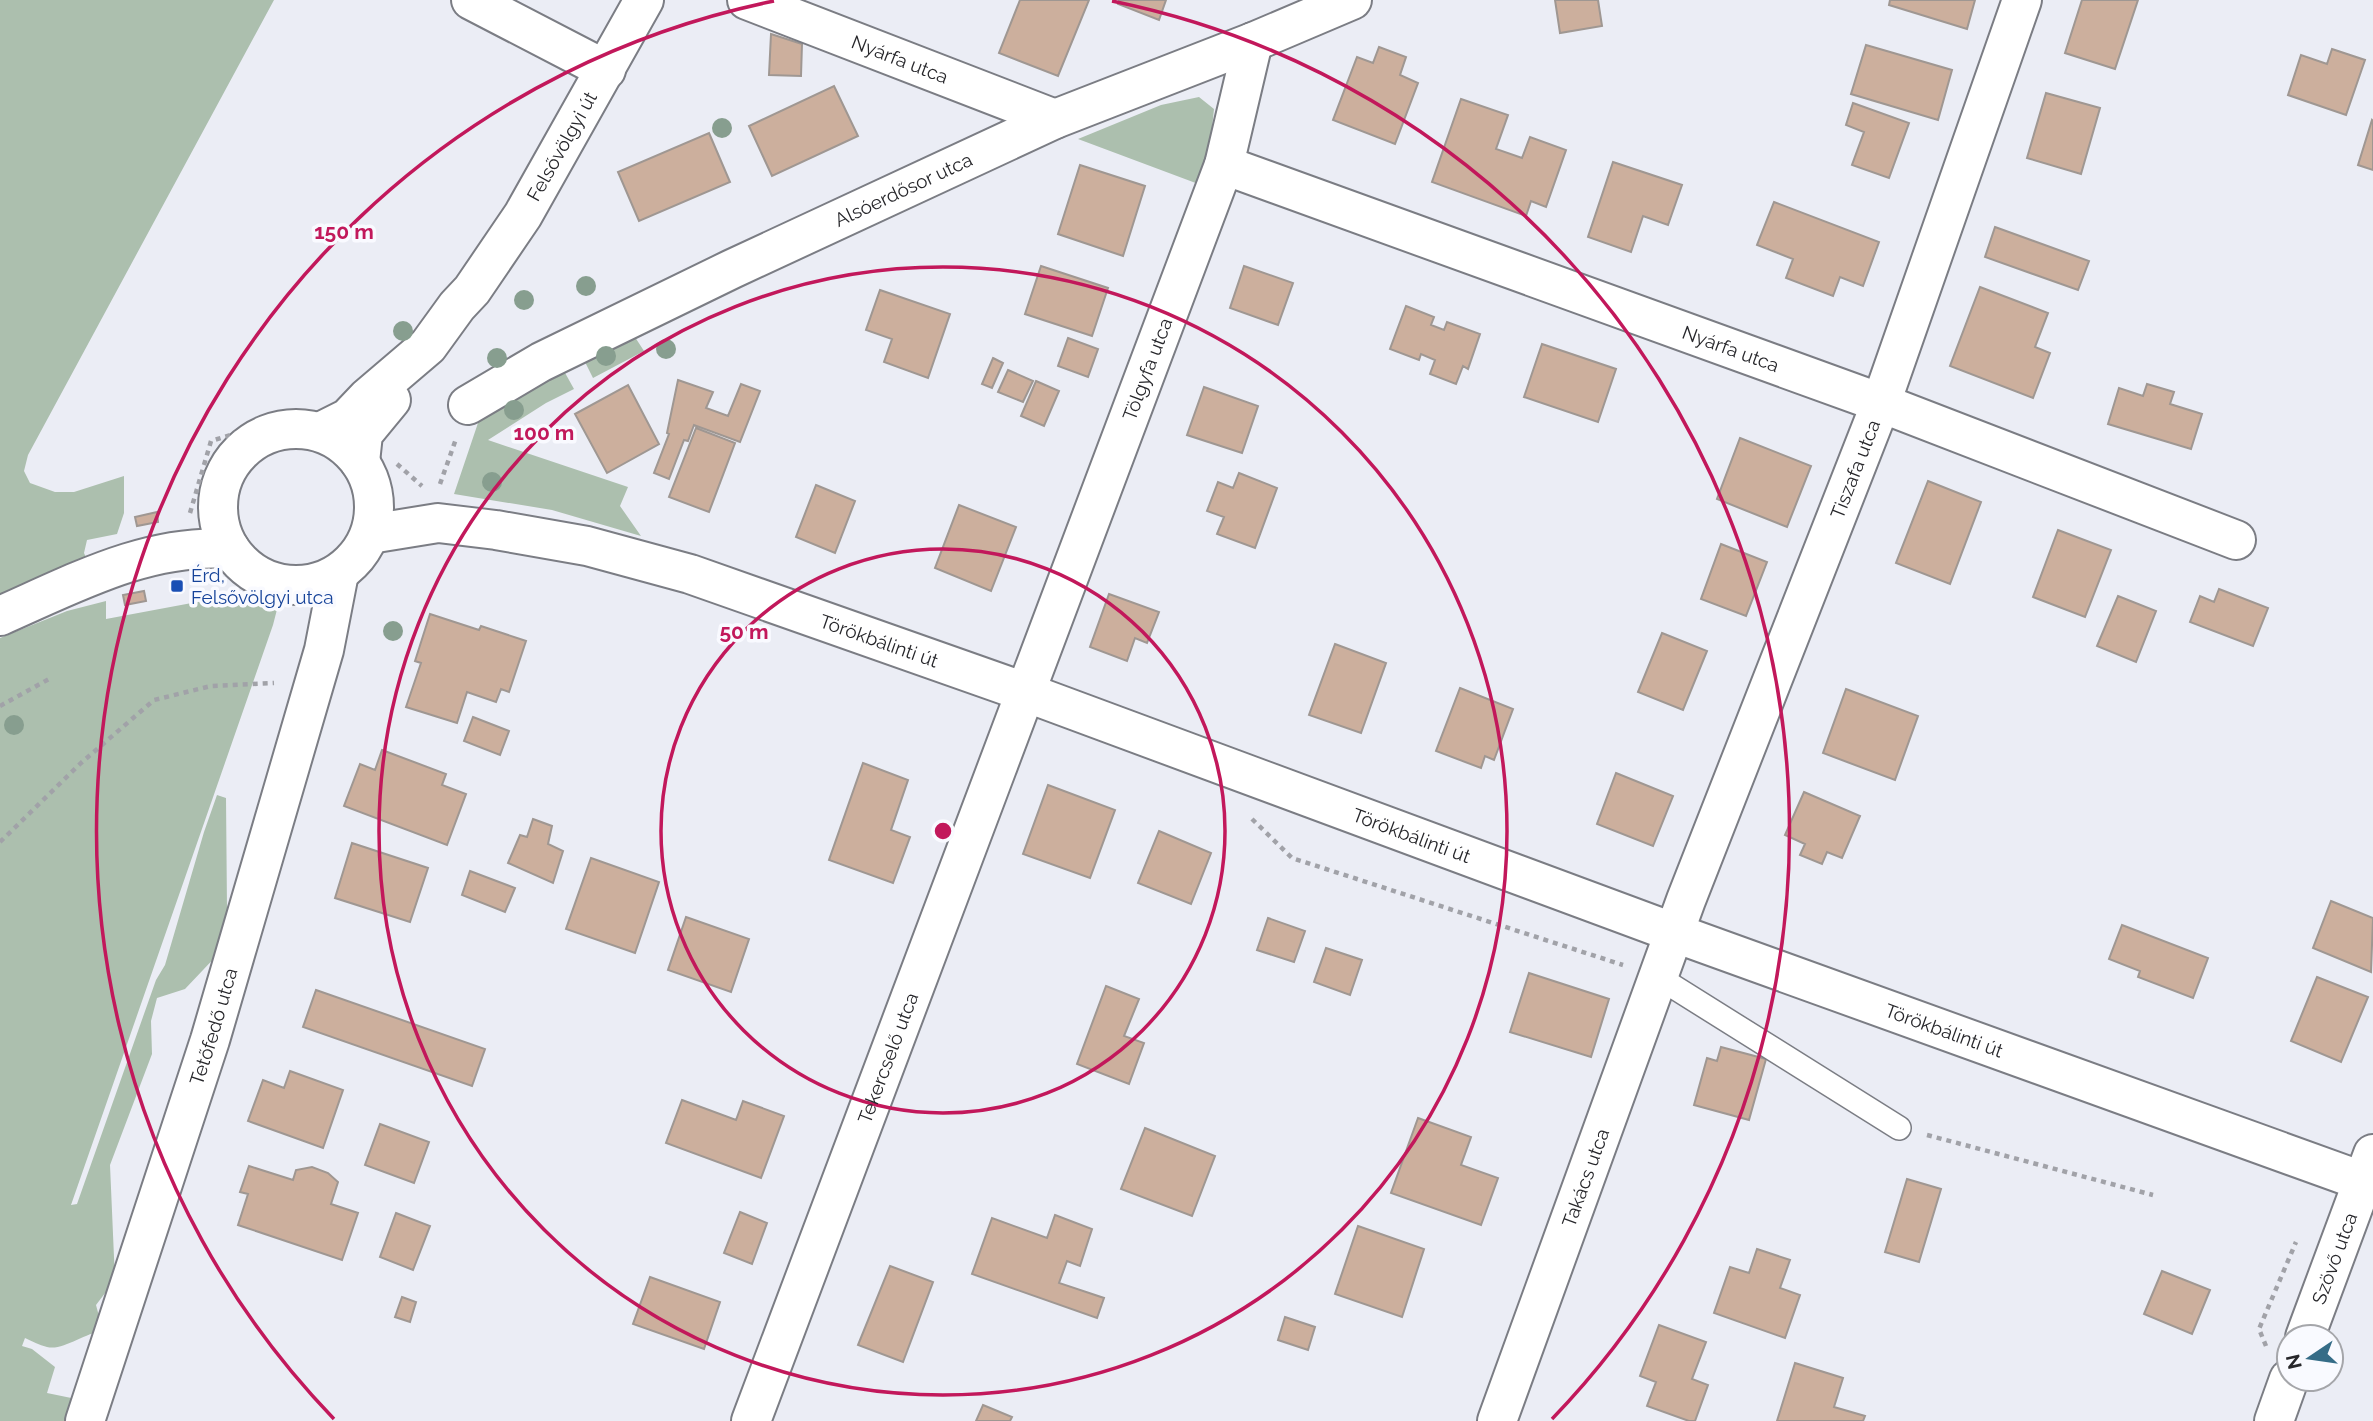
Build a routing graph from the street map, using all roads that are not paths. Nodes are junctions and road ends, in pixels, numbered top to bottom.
1 (471, 0) edge
2 (644, 0) edge
3 (747, 0) edge
4 (1352, 0) edge
5 (2022, 0) edge
6 (1253, 42) junction
7 (606, 70) junction
8 (1055, 119) junction
9 (1224, 165) junction
10 (472, 290) junction
11 (1881, 403) junction
12 (468, 405) road end
13 (305, 424) junction
14 (364, 469) junction
15 (439, 505) junction
16 (203, 516) junction
17 (370, 534) junction
18 (2236, 540) dead end
19 (230, 549) junction
20 (158, 554) junction
21 (323, 579) junction
22 (0, 616) edge
23 (1025, 692) junction
24 (1675, 933) junction
25 (1658, 977) junction
26 (1899, 1128) road end
27 (2370, 1173) edge
28 (2311, 1323) edge
29 (2284, 1393) edge
30 (85, 1421) edge
31 (751, 1421) edge
32 (1497, 1421) edge
33 (2274, 1421) edge

1 - 7 street
2 - 7 street, Felsővölgyi út
3 - 8 street, Nyárfa utca
4 - 6 street, Alsóerdősor utca
5 - 11 street, Tiszafa utca
6 - 8 street, Alsóerdősor utca
6 - 9 street, Tölgyfa utca
7 - 10 street, Felsővölgyi út
8 - 12 street, Alsóerdősor utca
9 - 11 street, Nyárfa utca
9 - 23 street, Tölgyfa utca
10 - 13 street, Felsővölgyi út
10 - 14 street, Felsővölgyi út
11 - 18 street, Nyárfa utca
11 - 24 street, Tiszafa utca
13 - 14 street
13 - 16 street
14 - 15 street, Törökbálinti út
14 - 17 street
15 - 17 street, Törökbálinti út
15 - 23 street, Törökbálinti út
16 - 19 street
16 - 20 street
17 - 21 street
19 - 20 street
19 - 21 street
20 - 22 street
21 - 30 street, Tetőfedő utca
23 - 24 street, Törökbálinti út
23 - 31 street, Tekercselő utca
24 - 25 street, Takács utca
24 - 27 street, Törökbálinti út
25 - 26 lane
25 - 32 street, Takács utca
27 - 28 street, Szövő utca
29 - 33 street

